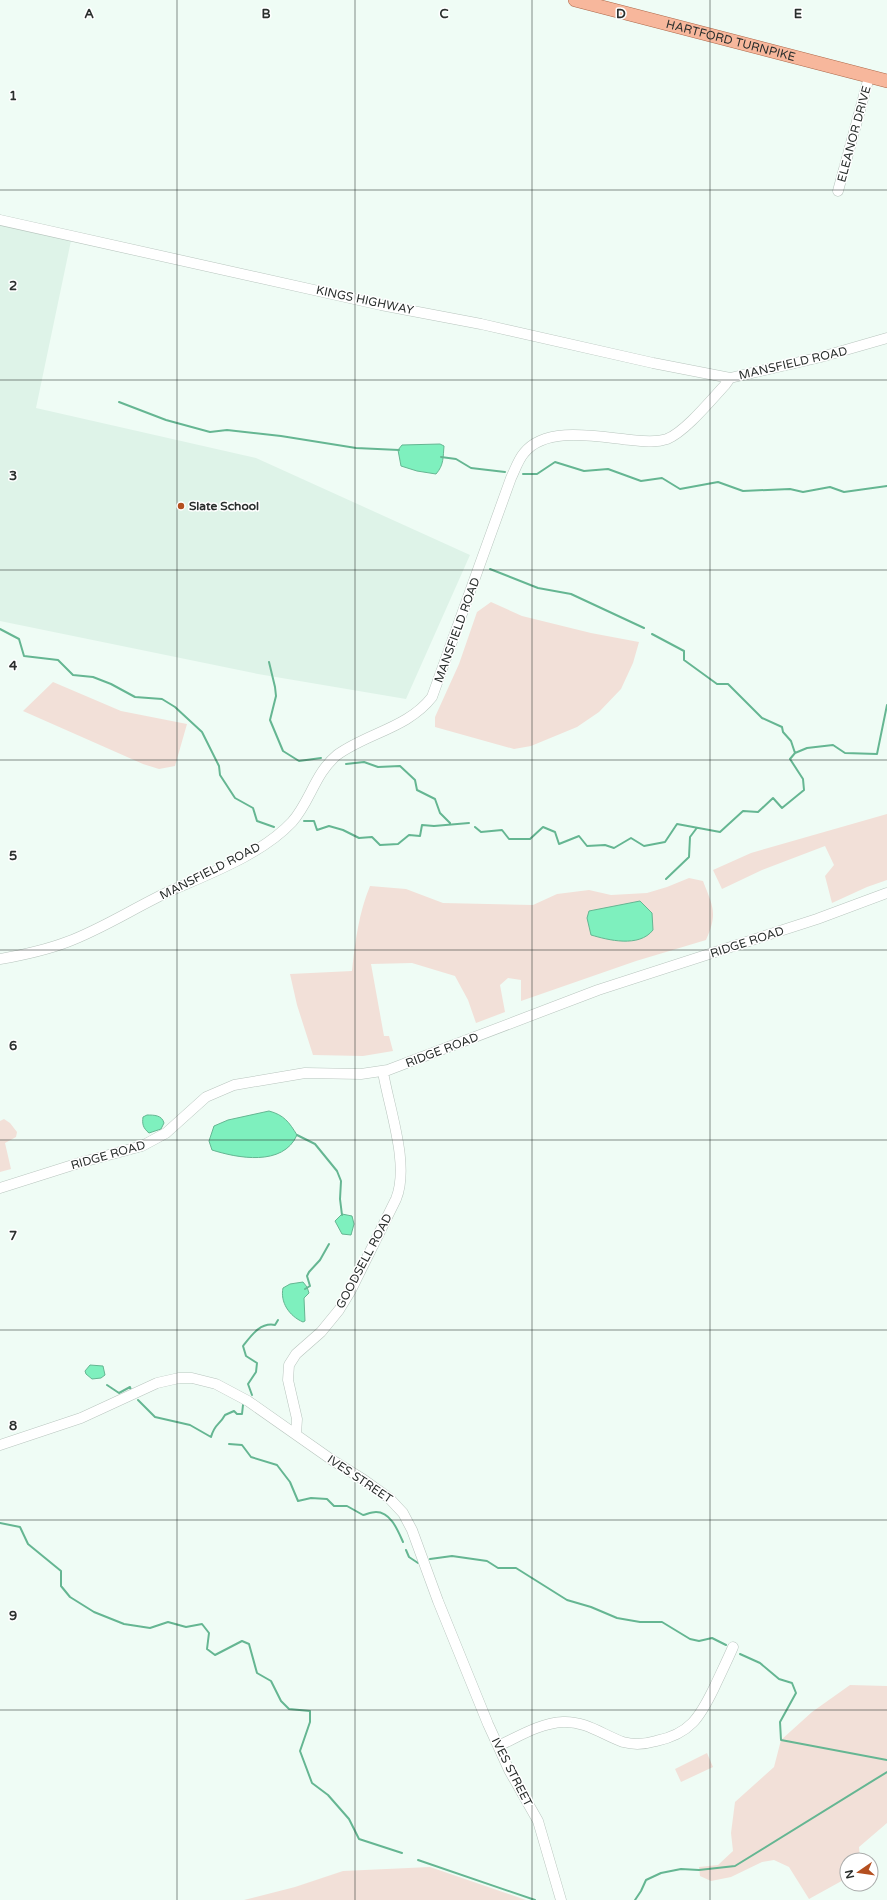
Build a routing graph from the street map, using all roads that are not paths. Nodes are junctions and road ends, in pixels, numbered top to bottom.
1 (575, 0) edge
2 (869, 77) junction
3 (887, 82) edge
4 (838, 191) dead end
5 (0, 220) edge
6 (887, 338) edge
7 (730, 378) junction
8 (887, 893) edge
9 (0, 959) edge
10 (383, 1072) junction
11 (0, 1188) edge
12 (296, 1434) junction
13 (0, 1445) edge
14 (732, 1647) dead end
15 (498, 1746) junction
16 (561, 1900) edge

1 - 2 main road, HARTFORD TURNPIKE
2 - 3 main road, HARTFORD TURNPIKE
2 - 4 street, ELEANOR DRIVE
5 - 7 street, KINGS HIGHWAY
6 - 7 street, MANSFIELD ROAD
7 - 9 street, MANSFIELD ROAD
8 - 10 street, RIDGE ROAD
10 - 11 street, RIDGE ROAD
10 - 12 street, GOODSELL ROAD
12 - 13 street, IVES STREET
12 - 15 street, IVES STREET
14 - 15 street
15 - 16 street, IVES STREET

